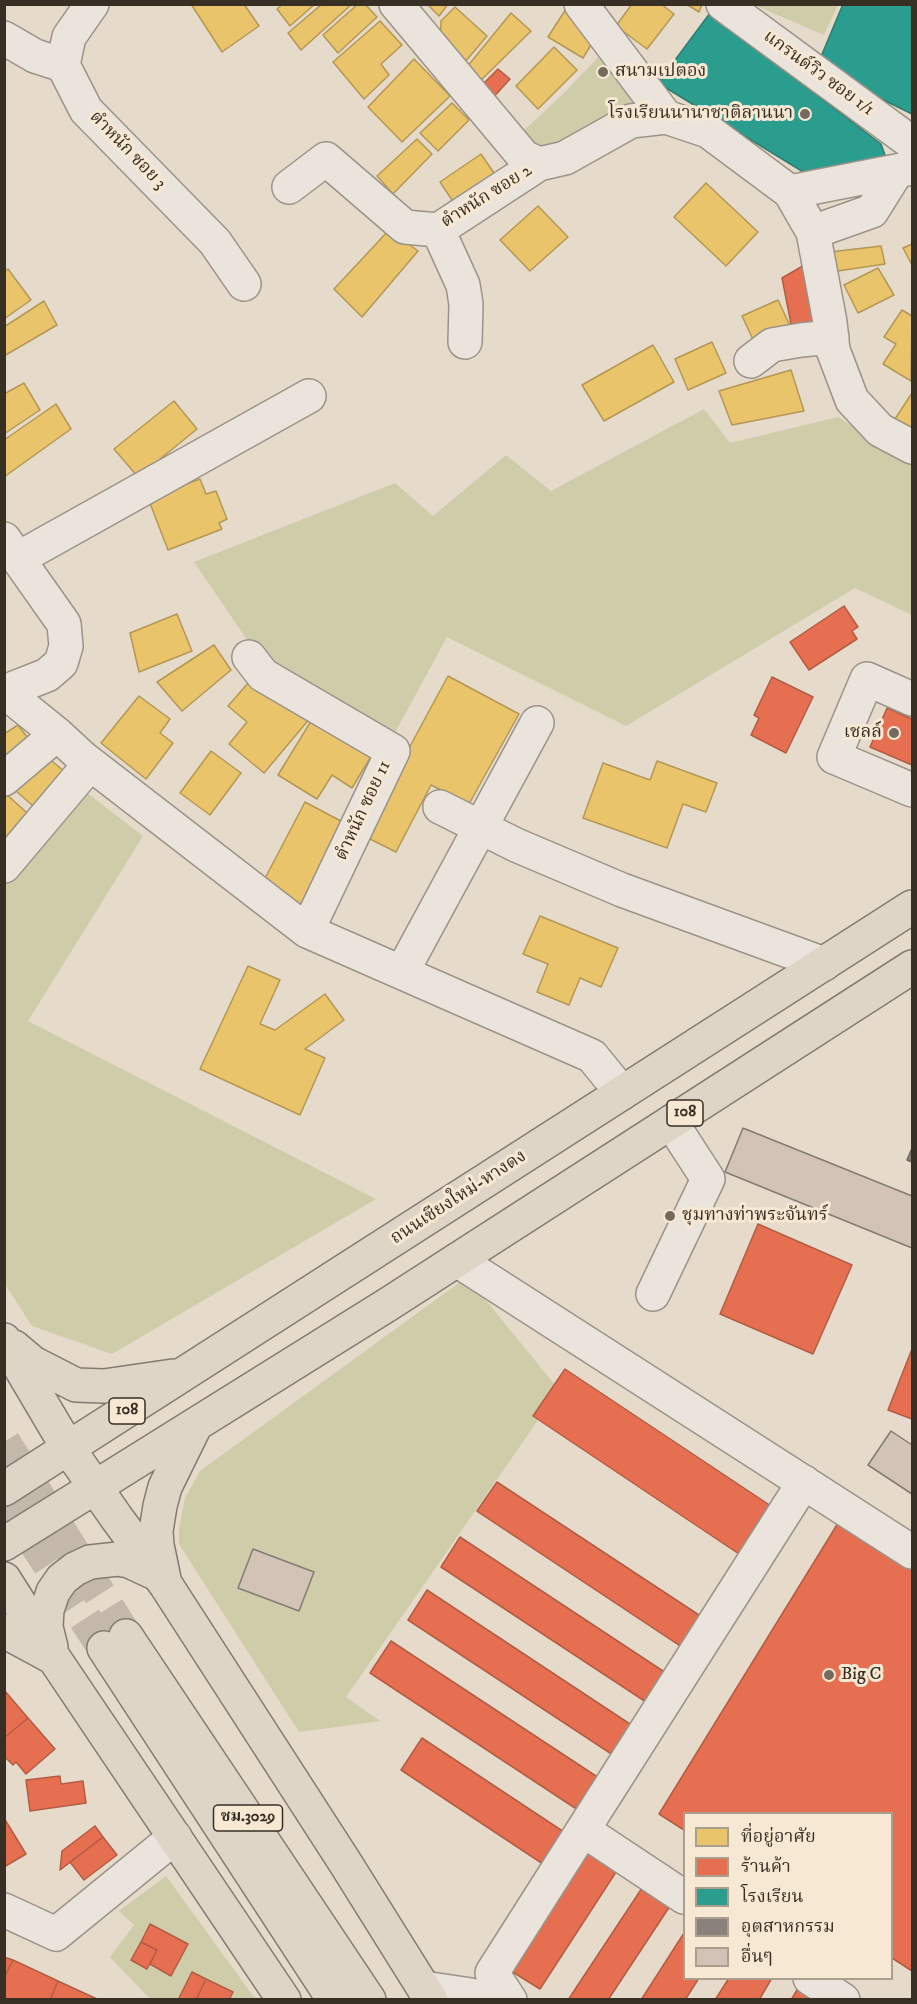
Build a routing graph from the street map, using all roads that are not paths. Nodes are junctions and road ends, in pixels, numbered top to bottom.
1 (92, 4) edge
2 (396, 4) edge
3 (581, 4) edge
4 (723, 4) edge
5 (4, 38) edge
6 (63, 65) junction
7 (666, 117) junction
8 (907, 160) edge
9 (539, 164) junction
10 (289, 187) dead end
11 (790, 192) junction
12 (438, 230) junction
13 (813, 232) junction
14 (244, 284) dead end
15 (832, 337) junction
16 (465, 342) dead end
17 (751, 361) dead end
18 (309, 396) dead end
19 (912, 447) edge
20 (12, 549) edge
21 (249, 657) dead end
22 (5, 692) edge
23 (912, 699) edge
24 (537, 723) dead end
25 (57, 734) junction
26 (90, 764) junction
27 (4, 779) edge
28 (912, 790) edge
29 (440, 807) dead end
30 (482, 828) junction
31 (4, 866) edge
32 (912, 907) edge
33 (307, 931) junction
34 (824, 964) junction
35 (912, 967) edge
36 (402, 972) junction
37 (622, 1093) junction
38 (671, 1122) junction
39 (457, 1260) junction
40 (653, 1294) dead end
41 (4, 1339) edge
42 (4, 1352) edge
43 (185, 1375) junction
44 (4, 1392) edge
45 (196, 1425) junction
46 (69, 1448) junction
47 (804, 1482) junction
48 (95, 1488) junction
49 (4, 1489) edge
50 (4, 1544) edge
51 (912, 1552) edge
52 (4, 1579) edge
53 (161, 1580) junction
54 (4, 1631) edge
55 (54, 1658) junction
56 (583, 1830) junction
57 (175, 1838) junction
58 (683, 1896) edge
59 (4, 1910) edge
60 (813, 1980) edge
61 (501, 1986) edge
62 (428, 1994) edge
63 (284, 2000) edge
64 (334, 2000) edge
65 (369, 2000) edge
66 (474, 2000) edge
67 (843, 2000) edge

1 - 6 street
2 - 9 street
3 - 7 street
4 - 8 street, แกรนด์วิว ซอย 1/1
5 - 6 street
6 - 14 street, ตำหนัก ซอย 3
7 - 9 street, ตำหนัก ซอย 2
7 - 11 street
8 - 11 street
8 - 13 street
9 - 12 street, ตำหนัก ซอย 2
10 - 12 street, ตำหนัก ซอย 2
11 - 13 street
12 - 16 street
13 - 15 street
15 - 17 street
15 - 19 street
18 - 20 street
20 - 22 street
21 - 33 street, ตำหนัก ซอย 11
22 - 25 street
23 - 28 street
24 - 30 street
25 - 26 street
25 - 27 street
26 - 31 street
26 - 33 street
29 - 30 street
30 - 34 street
30 - 36 street
32 - 34 main road, ถนนเชียงใหม่-หางดง / 108
33 - 36 street
34 - 37 main road, ถนนเชียงใหม่-หางดง / 108
35 - 38 main road, 108
36 - 37 street
37 - 43 main road, ถนนเชียงใหม่-หางดง / 108
38 - 39 main road, 108
38 - 40 street
39 - 45 main road, 108
39 - 47 street
41 - 43 main road
41 - 46 main road
42 - 44 main road
43 - 46 main road, ถนนเชียงใหม่-หางดง / 108
45 - 48 main road, 108
45 - 53 main road
46 - 48 main road
46 - 49 main road, ถนนเชียงใหม่-หางดง / 108
47 - 51 street
47 - 56 street
48 - 50 main road, 108
48 - 53 main road
52 - 55 main road
53 - 55 main road
53 - 62 main road
54 - 55 main road
55 - 57 main road
56 - 58 street
56 - 61 street
57 - 59 street
57 - 63 main road
60 - 67 street
62 - 66 street
64 - 65 main road, ชม.3029

